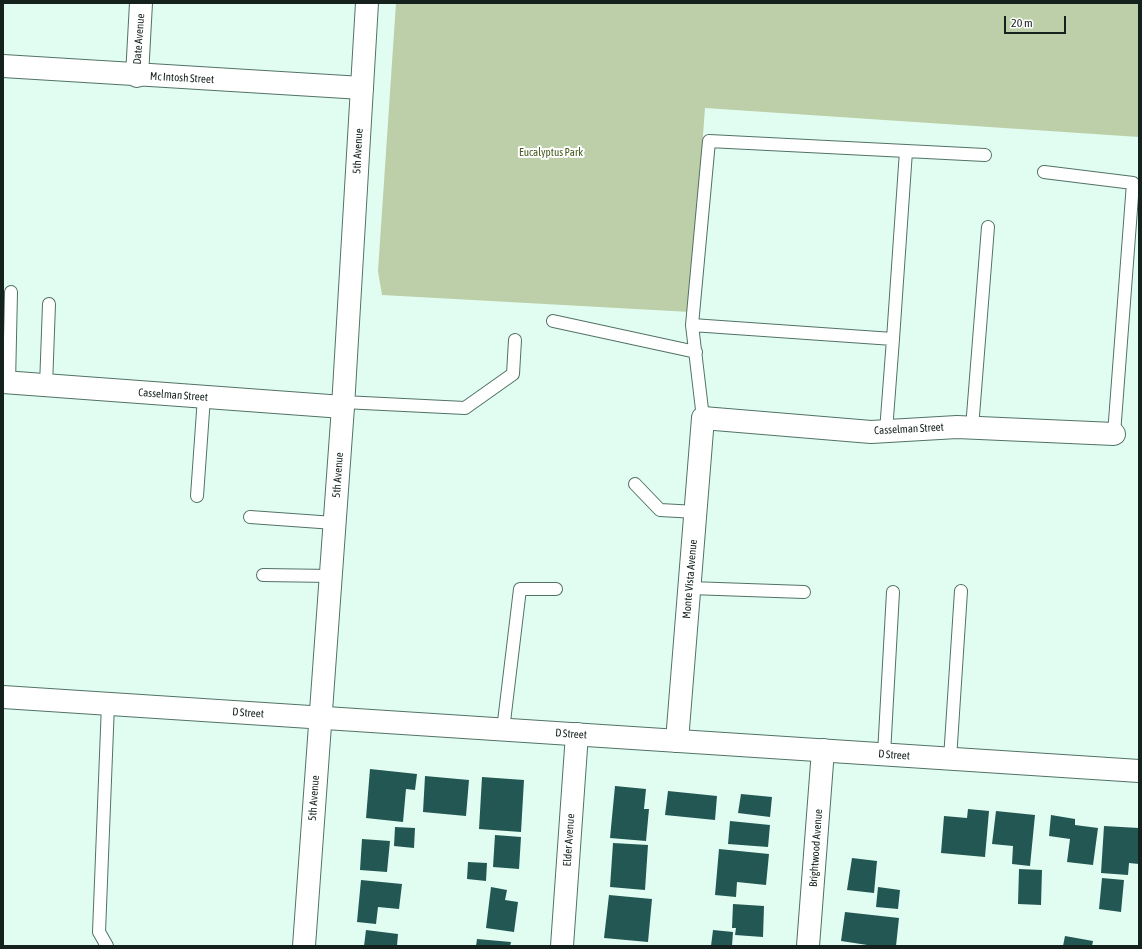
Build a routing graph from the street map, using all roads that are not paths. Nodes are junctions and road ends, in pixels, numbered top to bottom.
1 (141, 3) edge
2 (367, 3) edge
3 (3, 66) edge
4 (136, 76) junction
5 (362, 88) junction
6 (906, 151) junction
7 (985, 155) dead end
8 (1044, 172) dead end
9 (988, 227) dead end
10 (11, 292) dead end
11 (49, 304) dead end
12 (553, 321) dead end
13 (692, 325) junction
14 (893, 339) junction
15 (515, 340) dead end
16 (696, 352) junction
17 (6, 382) edge
18 (46, 386) junction
19 (204, 397) junction
20 (343, 404) junction
21 (704, 418) junction
22 (972, 428) junction
23 (886, 431) junction
24 (1114, 434) joint
25 (635, 484) dead end
26 (197, 496) dead end
27 (696, 512) junction
28 (250, 518) dead end
29 (334, 523) junction
30 (262, 575) dead end
31 (331, 576) junction
32 (690, 588) junction
33 (556, 589) dead end
34 (961, 591) dead end
35 (804, 592) dead end
36 (894, 592) dead end
37 (3, 697) edge
38 (108, 704) junction
39 (320, 718) junction
40 (503, 730) junction
41 (577, 734) junction
42 (677, 741) junction
43 (823, 750) junction
44 (884, 754) junction
45 (950, 759) junction
46 (1139, 771) edge
47 (107, 946) edge
48 (304, 946) edge
49 (562, 946) edge
50 (808, 946) edge

1 - 4 street, Date Avenue
2 - 5 street, 5th Avenue
3 - 4 street, Mc Intosh Street
4 - 5 street, Mc Intosh Street
5 - 20 street, 5th Avenue
6 - 7 lane
6 - 13 lane
6 - 14 lane
8 - 24 lane
9 - 22 lane
10 - 17 lane
11 - 18 lane
12 - 16 lane
13 - 14 lane
13 - 16 lane
14 - 23 lane
15 - 20 lane
16 - 21 lane
17 - 18 street, Casselman Street
18 - 19 street, Casselman Street
19 - 20 street, Casselman Street
19 - 26 lane
20 - 29 street, 5th Avenue
21 - 23 street, Casselman Street
21 - 27 street, Monte Vista Avenue
22 - 23 street, Casselman Street
22 - 24 street, Casselman Street
25 - 27 lane
27 - 32 street, Monte Vista Avenue
28 - 29 lane
29 - 31 street, 5th Avenue
30 - 31 lane
31 - 39 street, 5th Avenue
32 - 35 lane
32 - 42 street, Monte Vista Avenue
33 - 40 lane
34 - 45 lane
36 - 44 lane
37 - 38 street, D Street
38 - 39 street, D Street
38 - 47 lane
39 - 40 street, D Street
39 - 48 street, 5th Avenue
40 - 41 street, D Street
41 - 42 street, D Street
41 - 49 street, Elder Avenue
42 - 43 street, D Street
43 - 44 street, D Street
43 - 50 street, Brightwood Avenue
44 - 45 street, D Street
45 - 46 street, D Street

